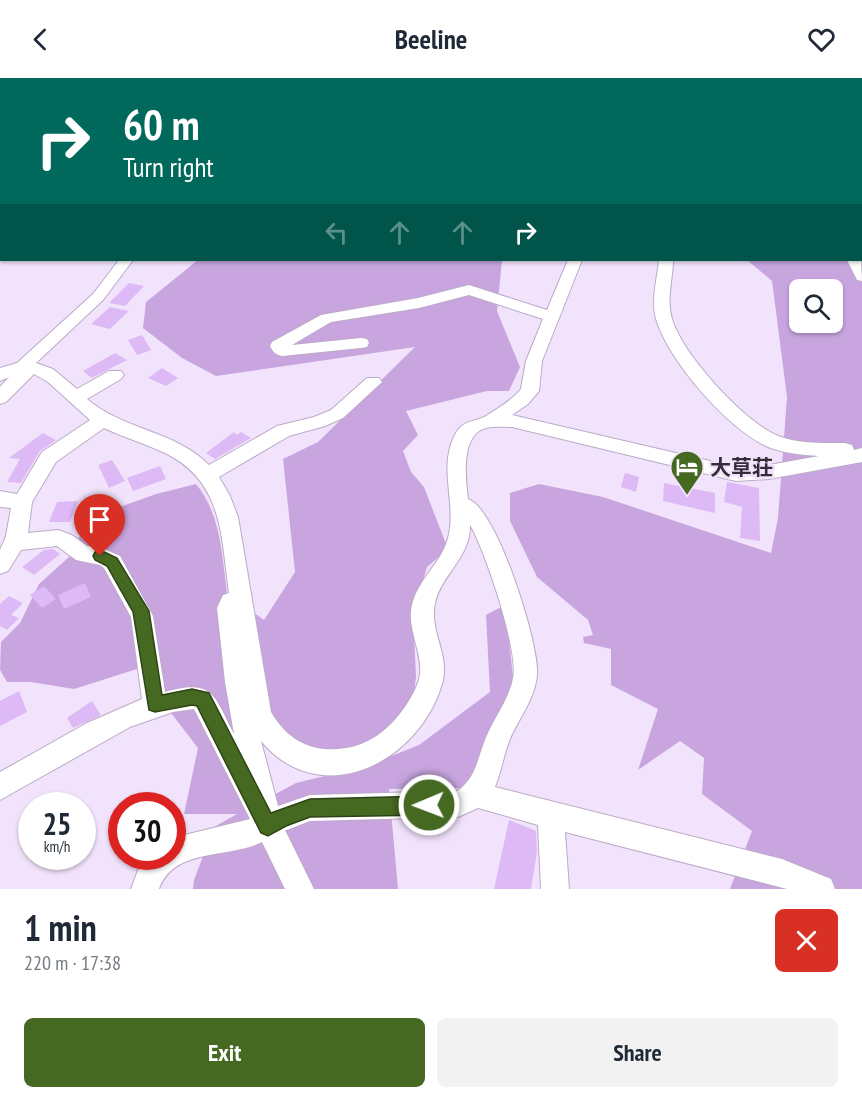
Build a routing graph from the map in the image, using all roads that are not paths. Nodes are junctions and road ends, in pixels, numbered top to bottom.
1 (125, 261) edge
2 (575, 261) edge
3 (666, 261) edge
4 (854, 261) edge
5 (862, 277) edge
6 (552, 317) junction
7 (361, 344) dead end
8 (26, 368) junction
9 (0, 375) edge
10 (115, 375) dead end
11 (374, 382) dead end
12 (0, 398) edge
13 (75, 398) junction
14 (104, 419) junction
15 (499, 420) junction
16 (856, 456) edge
17 (207, 475) junction
18 (0, 499) edge
19 (22, 502) junction
20 (460, 507) junction
21 (14, 543) junction
22 (0, 566) edge
23 (241, 599) junction
24 (155, 704) junction
25 (0, 787) edge
26 (479, 791) junction
27 (553, 815) junction
28 (268, 826) junction
29 (186, 847) edge
30 (154, 870) edge
31 (145, 889) edge
32 (300, 889) edge
33 (555, 889) edge
34 (821, 889) edge

1 - 8 street
2 - 6 street
3 - 16 street
4 - 5 street
6 - 7 street
6 - 15 street
8 - 9 street
8 - 12 street
8 - 13 street
10 - 13 street
11 - 17 street
13 - 14 street
14 - 17 street
14 - 19 street
15 - 16 street
15 - 20 street
17 - 23 street
18 - 19 street
19 - 21 street
20 - 23 street
20 - 26 street
21 - 22 street
21 - 24 street
23 - 28 street
24 - 25 street
24 - 28 street
26 - 27 street
26 - 28 street
27 - 33 street
27 - 34 street
28 - 29 street
28 - 32 street
30 - 31 street

